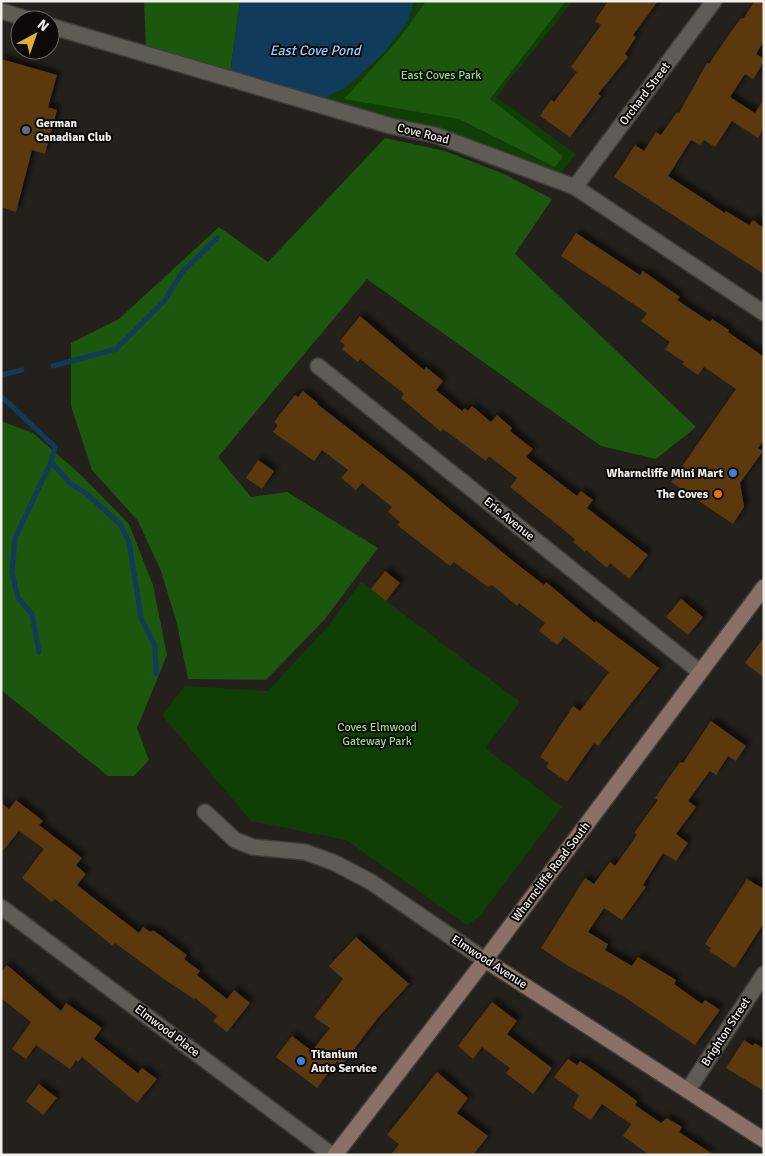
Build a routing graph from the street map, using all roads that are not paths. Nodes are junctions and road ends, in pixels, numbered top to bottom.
1 (714, 1) edge
2 (60, 29) edge
3 (575, 187) junction
4 (764, 313) edge
5 (318, 366) dead end
6 (764, 586) edge
7 (700, 672) junction
8 (205, 812) dead end
9 (1, 907) edge
10 (485, 960) junction
11 (764, 974) edge
12 (688, 1090) junction
13 (764, 1140) edge
14 (334, 1155) edge

1 - 3 street, Orchard Street
2 - 3 street, Cove Road
3 - 4 street, Cove Road
5 - 7 street, Erie Avenue
6 - 7 main road, Wharncliffe Road South
7 - 10 main road, Wharncliffe Road South
8 - 10 street, Elmwood Avenue
9 - 14 street, Elmwood Place
10 - 12 main road, Elmwood Avenue
10 - 14 main road, Wharncliffe Road South
11 - 12 street, Brighton Street
12 - 13 main road, Elmwood Avenue

